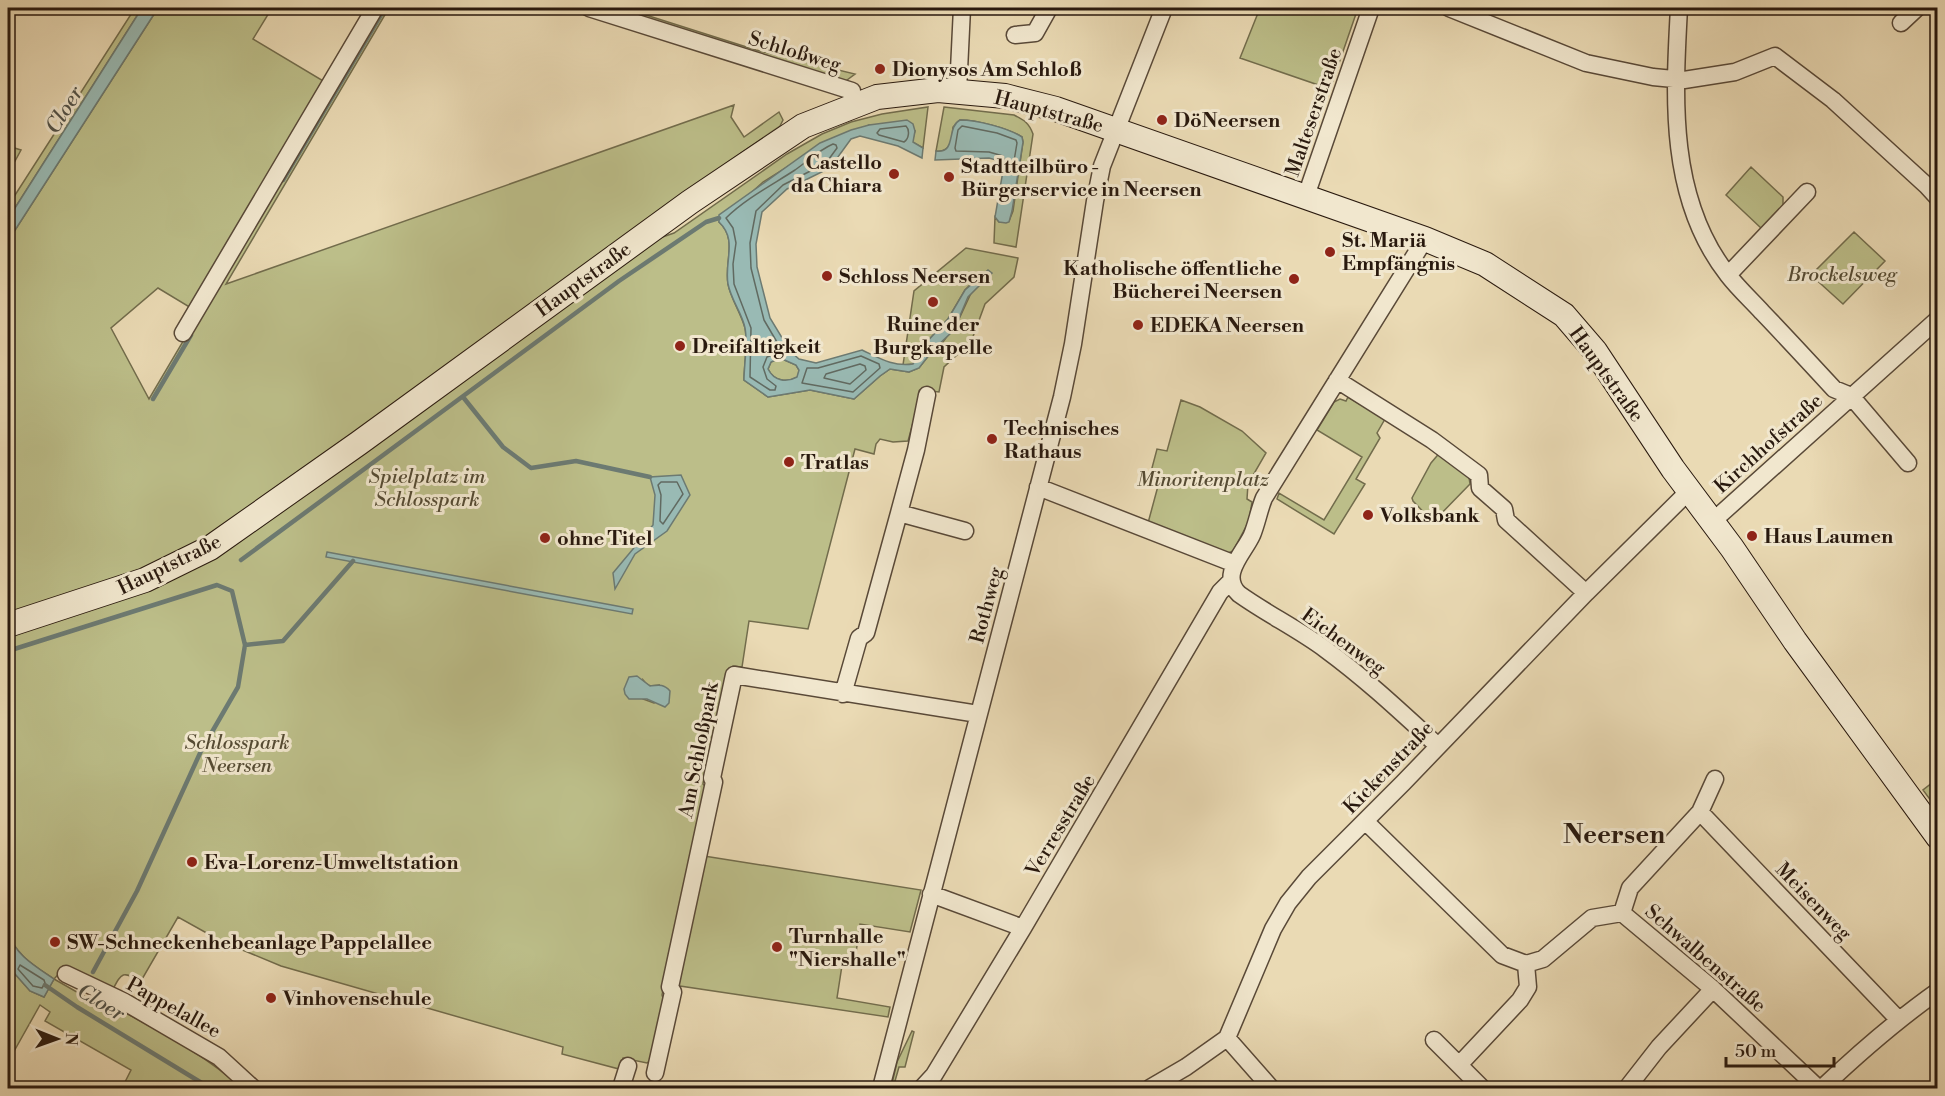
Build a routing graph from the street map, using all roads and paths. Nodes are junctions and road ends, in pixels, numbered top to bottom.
1 (375, 8) edge
2 (589, 8) edge
3 (962, 8) edge
4 (1049, 8) edge
5 (1164, 8) edge
6 (1371, 8) edge
7 (1449, 8) edge
8 (1679, 8) edge
9 (1917, 8) edge
10 (1901, 23) dead end
11 (1015, 35) dead end
12 (1675, 80) junction
13 (852, 91) dead end
14 (958, 91) junction
15 (1115, 129) junction
16 (1807, 192) dead end
17 (1306, 196) junction
18 (1938, 198) edge
19 (1425, 238) junction
20 (1728, 275) junction
21 (1938, 319) edge
22 (183, 333) dead end
23 (1337, 380) junction
24 (927, 395) dead end
25 (1851, 396) junction
26 (1908, 463) dead end
27 (1038, 487) junction
28 (1690, 490) junction
29 (899, 513) junction
30 (1713, 521) junction
31 (965, 531) dead end
32 (1233, 572) junction
33 (1586, 593) junction
34 (8, 625) edge
35 (843, 694) junction
36 (978, 714) junction
37 (1438, 746) junction
38 (1715, 779) dead end
39 (1700, 812) junction
40 (1365, 821) junction
41 (1938, 837) edge
42 (931, 894) junction
43 (1622, 913) junction
44 (1023, 928) junction
45 (1526, 964) junction
46 (66, 974) dead end
47 (1713, 989) junction
48 (1938, 991) edge
49 (1898, 1019) junction
50 (1227, 1038) junction
51 (1434, 1040) dead end
52 (1459, 1065) junction
53 (627, 1066) dead end
54 (655, 1073) dead end
55 (1481, 1087) dead end
56 (253, 1089) edge
57 (621, 1089) edge
58 (881, 1089) edge
59 (922, 1089) edge
60 (1150, 1089) edge
61 (1271, 1089) edge
62 (1627, 1089) edge
63 (1820, 1089) edge

1 - 22 street
2 - 13 street, Schloßweg
3 - 14 street
4 - 11 street
5 - 15 street, Rothweg
6 - 17 street, Malteserstraße
7 - 12 street
8 - 12 street
9 - 10 street
12 - 18 street
12 - 20 street
14 - 15 street, Hauptstraße
14 - 34 street, Hauptstraße
15 - 17 street, Hauptstraße
15 - 27 street, Rothweg
16 - 20 street
17 - 19 street, Hauptstraße
19 - 23 street
19 - 28 street, Hauptstraße
20 - 25 street
21 - 25 street, Kirchhofstraße
23 - 32 street
23 - 33 street
24 - 29 street
25 - 26 street, Kirchhofstraße
25 - 30 street, Kirchhofstraße
27 - 32 street, Eichenweg
27 - 36 street, Rothweg
28 - 30 street, Hauptstraße
28 - 33 street, Kickenstraße
29 - 31 street
29 - 35 street
30 - 41 street, Hauptstraße
32 - 37 street, Eichenweg
32 - 44 street, Verresstraße
33 - 37 street, Kickenstraße
35 - 36 street, Am Schloßpark
35 - 54 street, Am Schloßpark
36 - 42 street, Rothweg
37 - 40 street, Kickenstraße
38 - 39 street
39 - 43 street
39 - 49 street, Meisenweg
40 - 45 street
40 - 50 street, Kickenstraße
42 - 44 street
42 - 58 street, Rothweg
43 - 45 street, Schwalbenstraße
43 - 47 street, Schwalbenstraße
44 - 59 street, Verresstraße
45 - 52 street
46 - 56 street, Pappelallee
47 - 62 street
47 - 63 street, Schwalbenstraße
48 - 49 street
49 - 63 street
50 - 60 street
50 - 61 street
51 - 52 street
52 - 55 street
53 - 57 street

